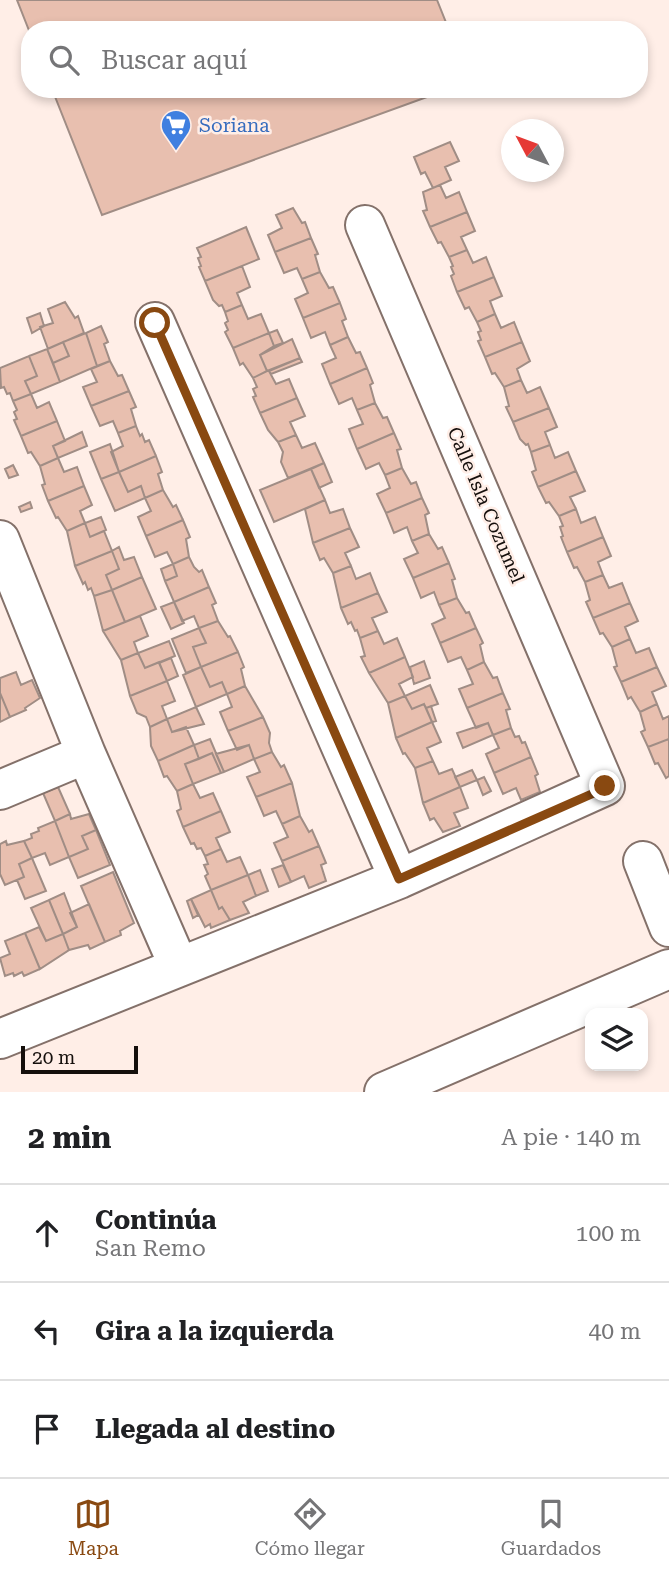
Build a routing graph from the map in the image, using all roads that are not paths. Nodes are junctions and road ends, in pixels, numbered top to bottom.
1 (365, 225) dead end
2 (155, 323) dead end
3 (0, 540) edge
4 (86, 754) junction
5 (0, 790) edge
6 (643, 861) dead end
7 (399, 879) junction
8 (669, 927) edge
9 (179, 967) junction
10 (669, 969) edge
11 (0, 1039) edge
12 (384, 1092) edge

1 - 7 street, Calle Isla Cozumel
2 - 7 street
3 - 4 street
4 - 5 street
4 - 9 street
6 - 8 street
7 - 9 street
9 - 11 street
10 - 12 street

